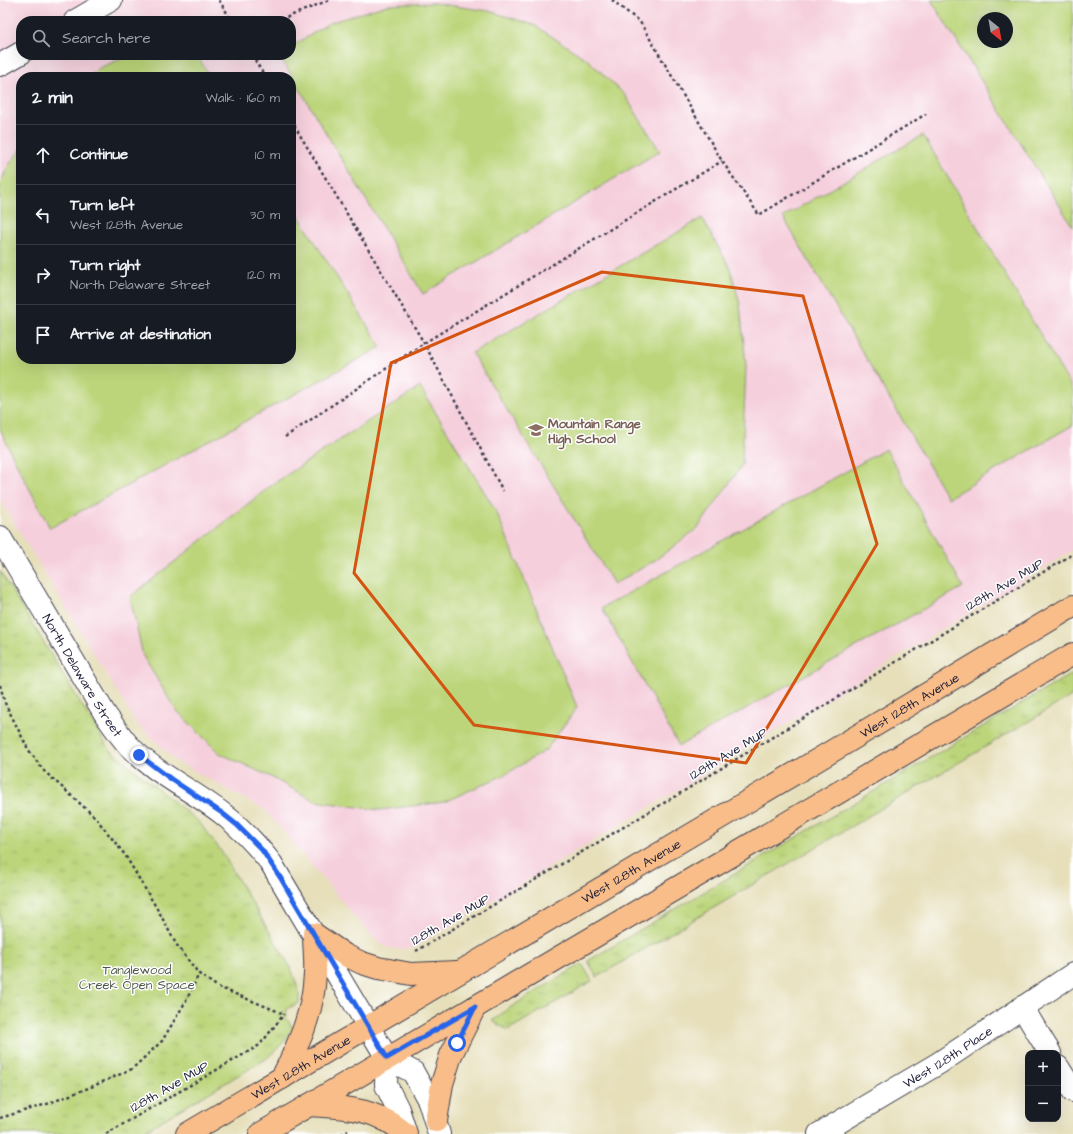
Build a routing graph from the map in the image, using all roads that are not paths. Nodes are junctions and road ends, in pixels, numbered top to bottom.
1 (111, 0) edge
2 (84, 16) edge
3 (16, 56) edge
4 (0, 65) edge
5 (0, 537) edge
6 (1073, 606) edge
7 (1073, 654) edge
8 (314, 934) junction
9 (462, 971) junction
10 (1073, 974) edge
11 (475, 1007) junction
12 (1022, 1007) junction
13 (368, 1027) junction
14 (1048, 1050) edge
15 (387, 1058) junction
16 (1061, 1072) edge
17 (282, 1078) junction
18 (1073, 1091) edge
19 (309, 1105) junction
20 (437, 1128) edge
21 (187, 1134) edge
22 (260, 1134) edge
23 (406, 1134) edge
24 (819, 1134) edge

1 - 2 street
3 - 4 street
5 - 8 street, North Delaware Street
6 - 9 main road, West 128th Avenue
7 - 11 main road
8 - 9 main road
8 - 13 street, North Delaware Street
8 - 17 main road
9 - 13 main road, West 128th Avenue
10 - 12 street, West 128th Place
11 - 15 main road
11 - 20 main road
12 - 14 street
12 - 24 street, West 128th Place
13 - 15 street, North Delaware Street
13 - 17 main road, West 128th Avenue
15 - 19 main road
15 - 20 street
15 - 23 street
16 - 18 street
17 - 21 main road, West 128th Avenue
19 - 22 main road
19 - 23 main road

